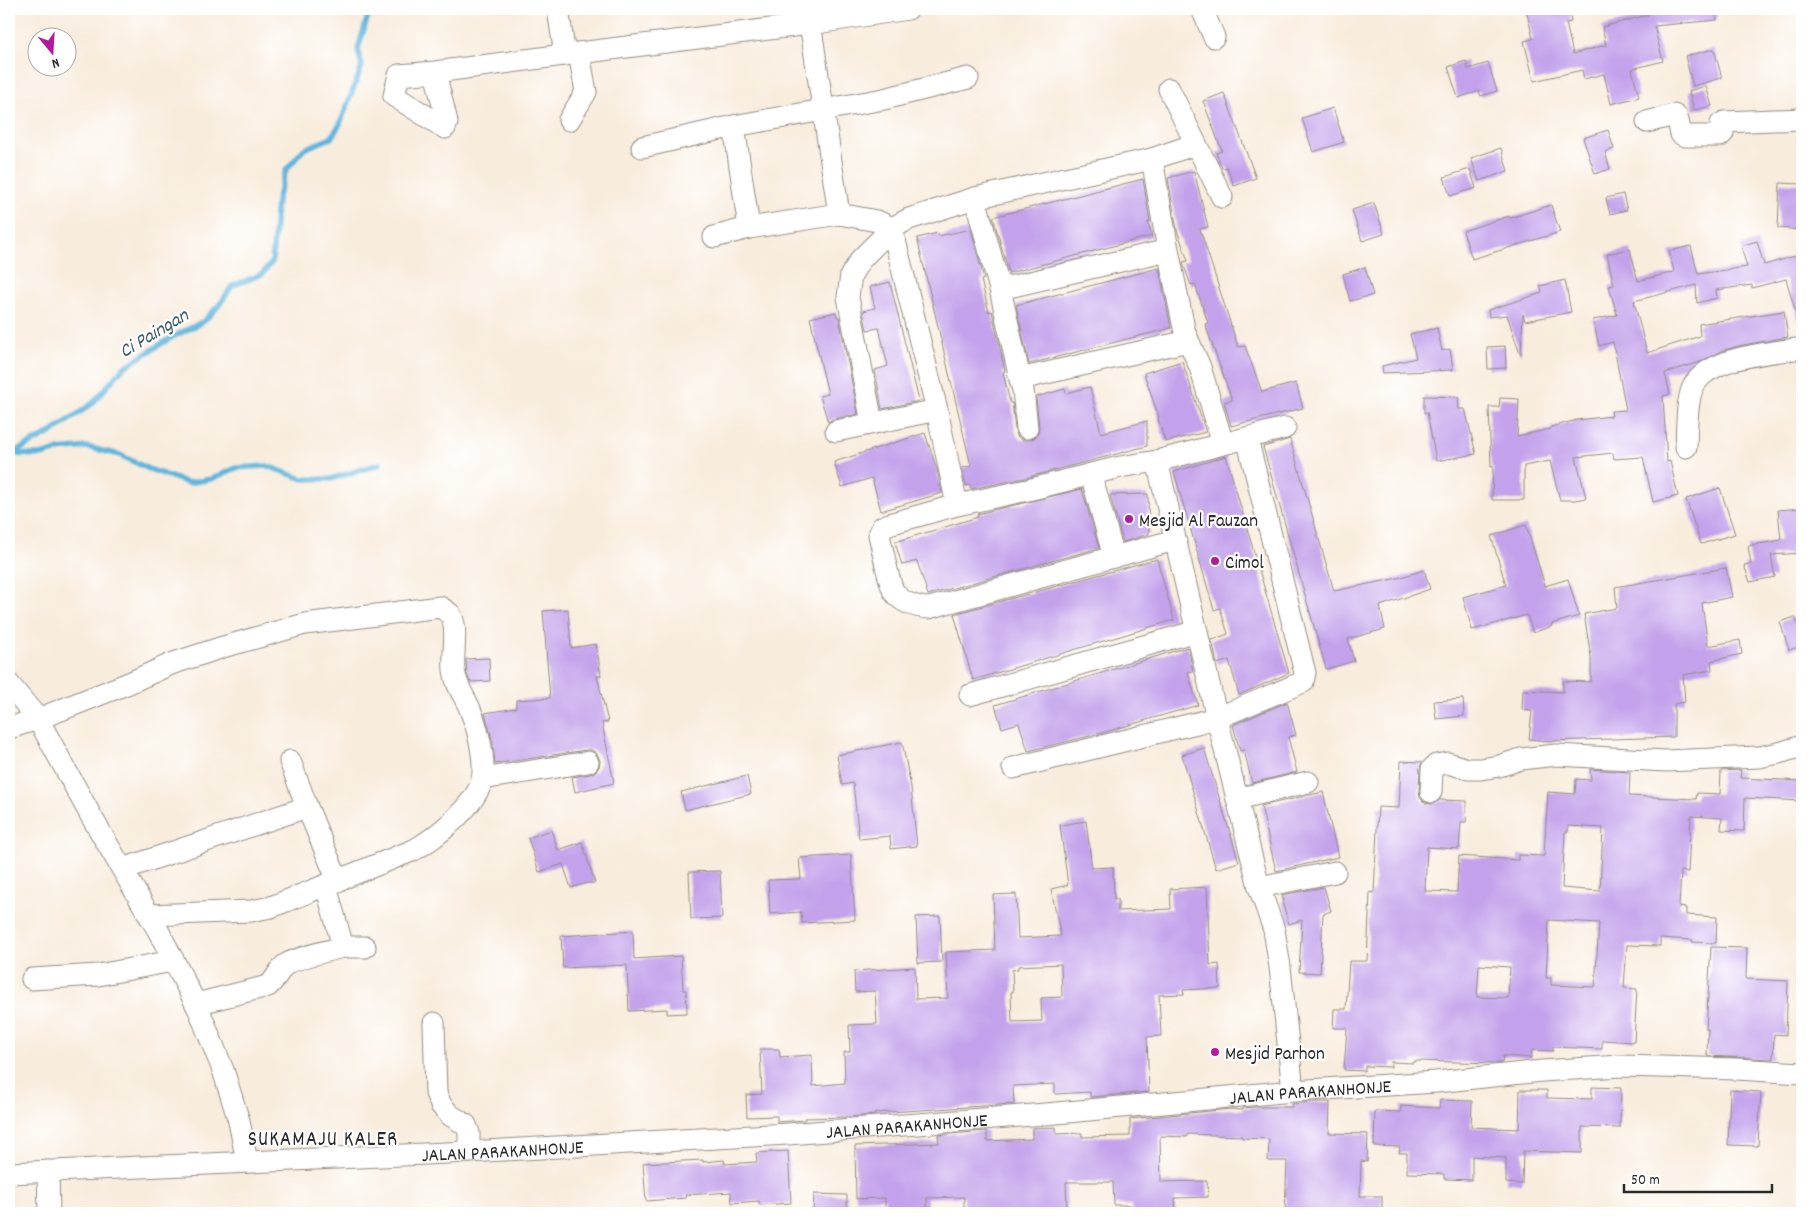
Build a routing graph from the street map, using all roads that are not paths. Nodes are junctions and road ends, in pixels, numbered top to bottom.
1 (558, 9) edge
2 (908, 9) edge
3 (1202, 9) edge
4 (809, 17) edge
5 (1214, 37) dead end
6 (572, 54) junction
7 (435, 72) dead end
8 (968, 78) dead end
9 (1170, 89) dead end
10 (822, 109) junction
11 (1802, 119) edge
12 (570, 120) dead end
13 (1647, 122) dead end
14 (734, 126) junction
15 (1196, 144) junction
16 (642, 147) dead end
17 (1152, 159) junction
18 (1222, 197) dead end
19 (975, 198) junction
20 (839, 214) junction
21 (749, 228) junction
22 (892, 228) junction
23 (714, 237) dead end
24 (1168, 250) junction
25 (1000, 289) junction
26 (1188, 341) junction
27 (1802, 348) edge
28 (1020, 379) junction
29 (937, 410) junction
30 (872, 423) junction
31 (1027, 428) dead end
32 (1285, 428) dead end
33 (836, 431) dead end
34 (1247, 438) junction
35 (1223, 444) junction
36 (1686, 447) dead end
37 (1157, 461) junction
38 (1091, 474) junction
39 (957, 505) junction
40 (1175, 540) junction
41 (1114, 557) junction
42 (1197, 632) junction
43 (9, 684) edge
44 (970, 695) dead end
45 (1217, 718) junction
46 (38, 719) junction
47 (9, 728) edge
48 (1802, 746) edge
49 (290, 761) dead end
50 (588, 762) dead end
51 (1013, 768) dead end
52 (482, 779) junction
53 (1431, 780) dead end
54 (1308, 782) dead end
55 (1237, 799) junction
56 (307, 807) junction
57 (123, 869) junction
58 (1334, 872) dead end
59 (332, 884) junction
60 (1260, 887) junction
61 (149, 915) junction
62 (365, 946) dead end
63 (344, 947) junction
64 (173, 960) junction
65 (32, 979) dead end
66 (196, 1004) junction
67 (434, 1023) dead end
68 (1802, 1073) edge
69 (1293, 1091) junction
70 (469, 1152) junction
71 (247, 1162) junction
72 (48, 1171) junction
73 (9, 1173) edge
74 (48, 1213) edge

1 - 6 street
2 - 4 street
3 - 5 street
4 - 6 street
4 - 10 street
6 - 7 street
6 - 12 street
8 - 10 street
9 - 15 street
10 - 14 street
10 - 20 street
11 - 13 street
14 - 16 street
14 - 21 street
15 - 17 street
15 - 18 street
17 - 19 street
17 - 24 street
19 - 22 street
19 - 25 street
20 - 21 street
20 - 22 street
21 - 23 street
22 - 29 street
22 - 30 street
24 - 25 street
24 - 26 street
25 - 28 street
26 - 28 street
26 - 35 street
27 - 36 street
28 - 31 street
29 - 30 street
29 - 39 street
30 - 33 street
32 - 34 street
34 - 35 street
34 - 45 street
35 - 37 street
37 - 38 street
37 - 40 street
38 - 39 street
38 - 41 street
39 - 41 street
40 - 41 street
40 - 42 street
42 - 44 street
42 - 45 street
43 - 46 street
45 - 51 street
45 - 55 street
46 - 47 street
46 - 52 street
46 - 57 street
48 - 53 street
49 - 56 street
50 - 52 street
52 - 59 street
54 - 55 street
55 - 60 street
56 - 57 street
56 - 59 street
57 - 61 street
58 - 60 street
59 - 61 street
59 - 63 street
60 - 69 street
61 - 64 street
62 - 63 street
63 - 66 street
64 - 65 street
64 - 66 street
66 - 71 street
67 - 70 street
68 - 69 street, JALAN PARAKANHONJE
69 - 70 street, JALAN PARAKANHONJE
70 - 71 street, JALAN PARAKANHONJE
71 - 72 street, JALAN PARAKANHONJE
72 - 73 street, JALAN PARAKANHONJE
72 - 74 street

